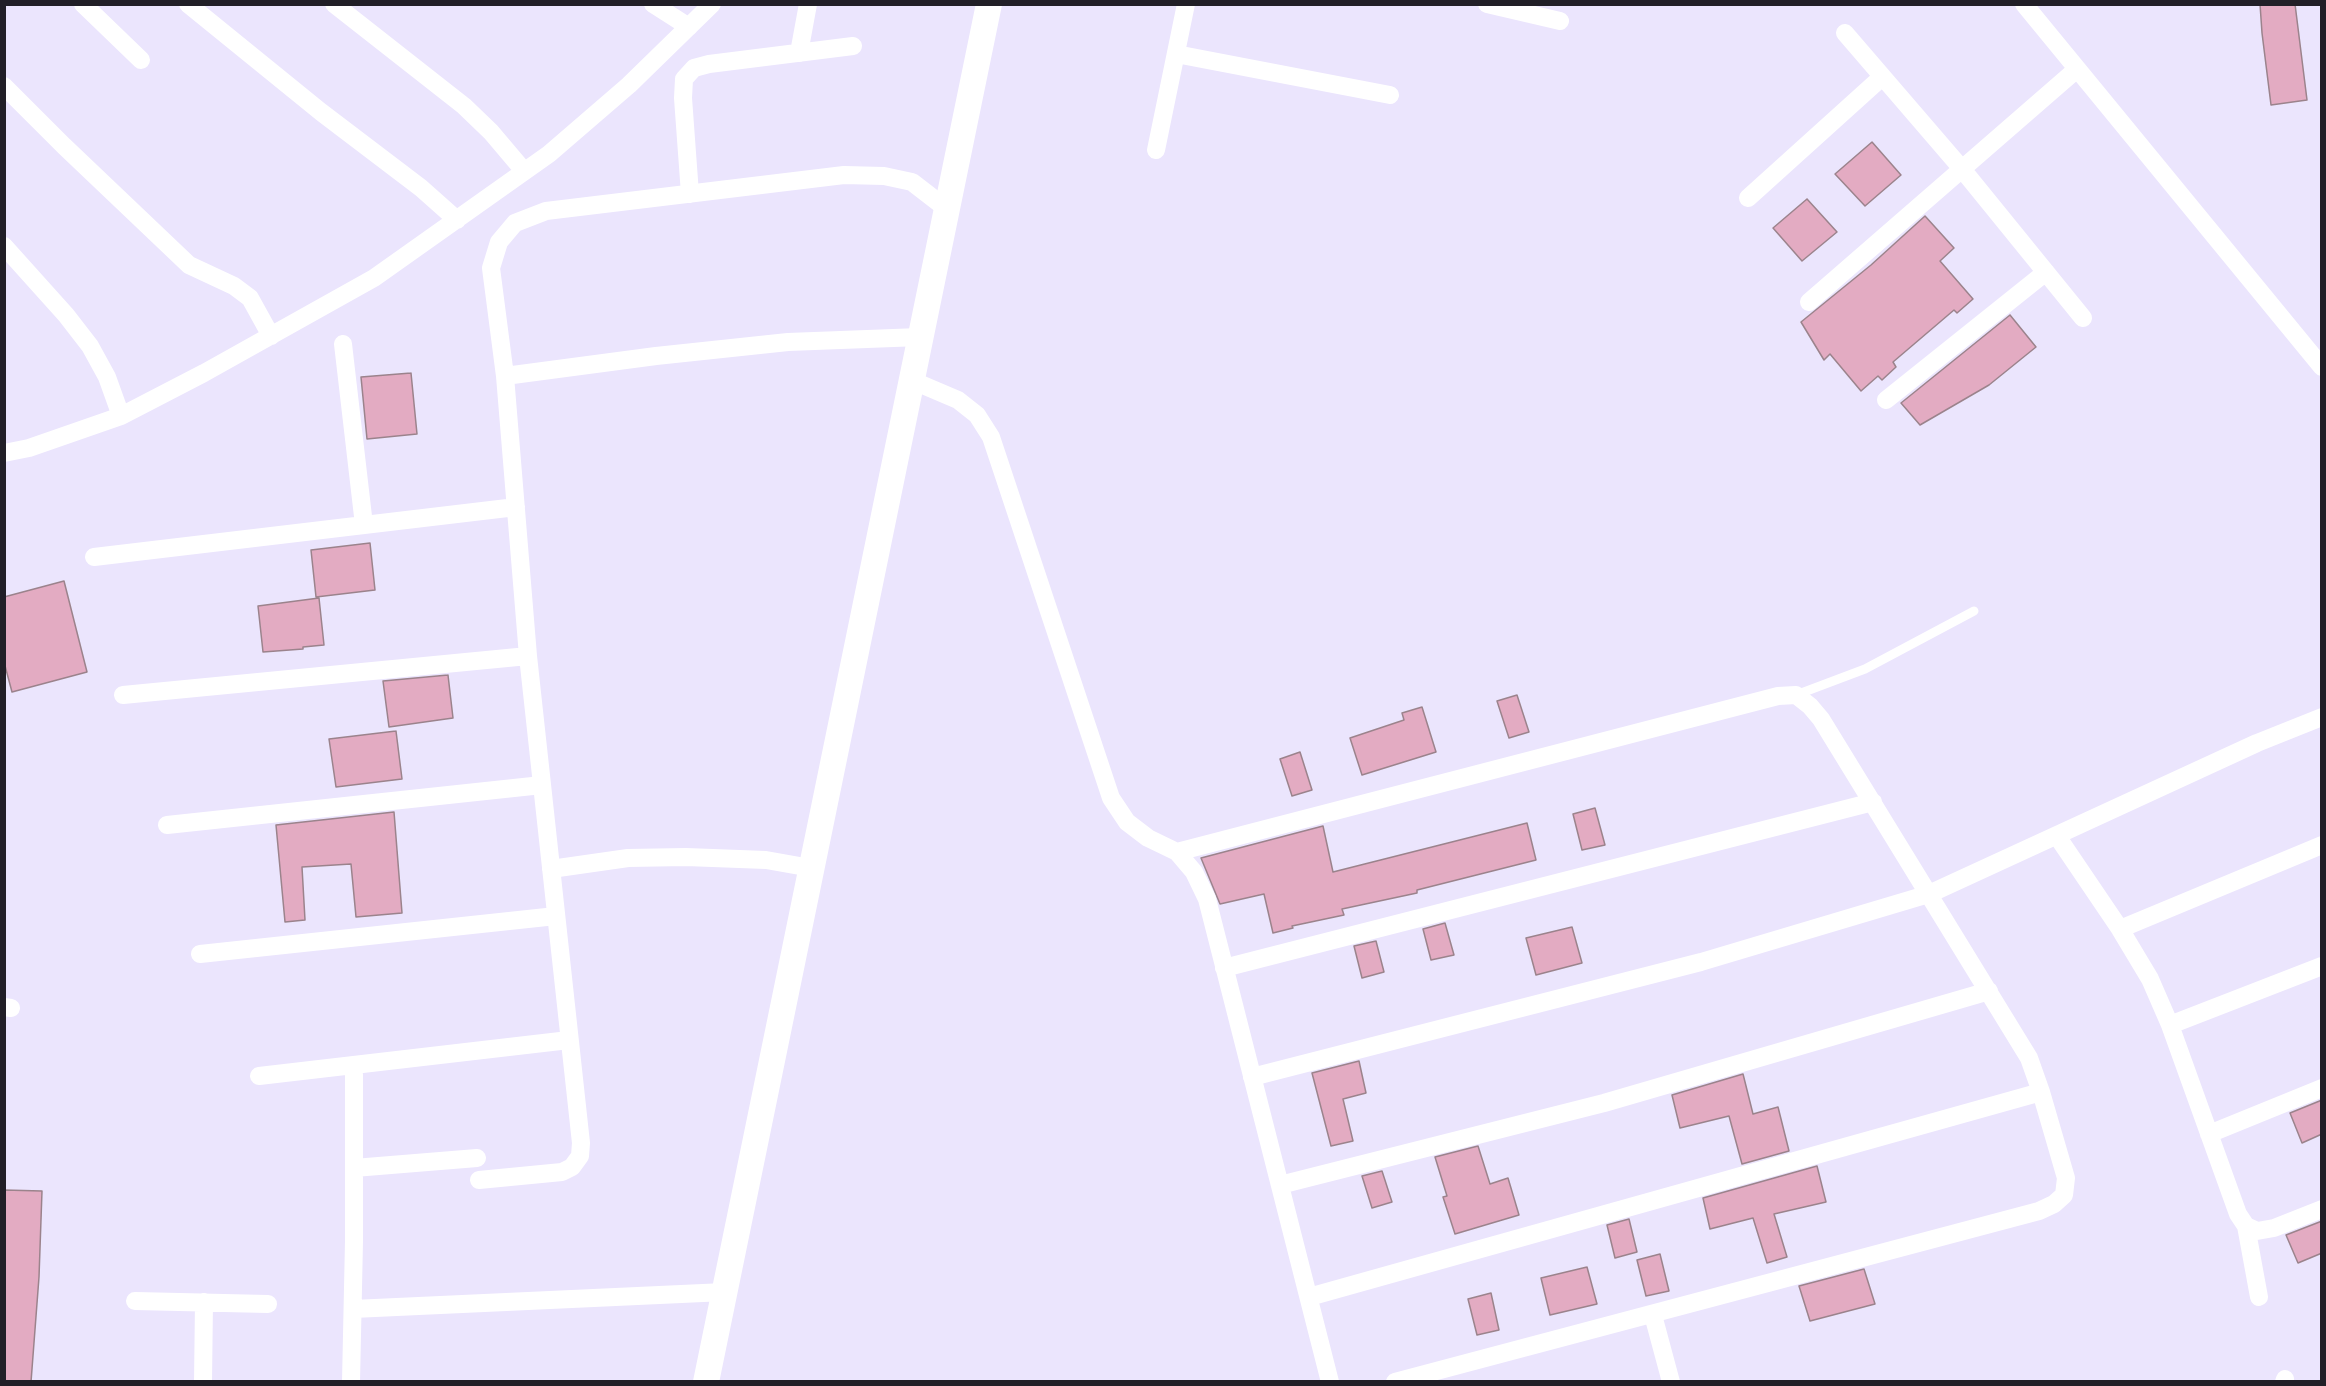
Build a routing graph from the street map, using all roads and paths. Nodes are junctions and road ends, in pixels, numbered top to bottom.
1 (83, 4) edge
2 (188, 4) edge
3 (334, 4) edge
4 (653, 4) edge
5 (712, 4) edge
6 (807, 4) edge
7 (989, 4) edge
8 (1186, 4) edge
9 (1487, 4) edge
10 (2024, 4) edge
11 (1560, 21) dead end
12 (689, 27) junction
13 (1845, 33) dead end
14 (853, 46) dead end
15 (799, 53) junction
16 (1176, 54) junction
17 (141, 60) dead end
18 (2077, 69) junction
19 (1882, 77) junction
20 (4, 86) edge
21 (1390, 95) dead end
22 (1156, 150) dead end
23 (1962, 169) junction
24 (525, 171) junction
25 (690, 194) junction
26 (1749, 198) dead end
27 (946, 209) junction
28 (457, 220) junction
29 (4, 246) edge
30 (2046, 272) junction
31 (1809, 302) dead end
32 (2084, 318) dead end
33 (271, 336) junction
34 (920, 337) junction
35 (343, 344) dead end
36 (2322, 368) edge
37 (505, 376) junction
38 (911, 381) junction
39 (1886, 400) dead end
40 (121, 416) junction
41 (4, 453) edge
42 (516, 507) junction
43 (364, 525) junction
44 (94, 557) dead end
45 (1974, 611) dead end
46 (528, 656) junction
47 (123, 695) dead end
48 (1796, 695) junction
49 (2322, 717) edge
50 (542, 785) junction
51 (1873, 802) junction
52 (167, 825) dead end
53 (2056, 836) junction
54 (2322, 845) edge
55 (1178, 852) junction
56 (811, 868) junction
57 (551, 869) junction
58 (1929, 894) junction
59 (556, 916) junction
60 (2120, 929) junction
61 (200, 954) dead end
62 (2322, 966) edge
63 (1224, 968) junction
64 (1989, 991) junction
65 (2170, 1025) junction
66 (569, 1040) junction
67 (354, 1065) junction
68 (259, 1076) dead end
69 (1252, 1077) junction
70 (2322, 1088) edge
71 (2042, 1092) junction
72 (2209, 1134) junction
73 (477, 1158) dead end
74 (354, 1168) junction
75 (479, 1180) dead end
76 (1280, 1185) junction
77 (2322, 1209) edge
78 (2246, 1227) junction
79 (725, 1292) junction
80 (1309, 1297) junction
81 (2259, 1297) dead end
82 (135, 1301) dead end
83 (204, 1302) junction
84 (268, 1304) dead end
85 (353, 1309) junction
86 (1653, 1315) junction
87 (203, 1382) edge
88 (351, 1382) edge
89 (706, 1382) edge
90 (1330, 1382) edge
91 (1395, 1382) edge
92 (1671, 1382) edge

1 - 17 street
2 - 28 street
3 - 24 street
4 - 12 street
5 - 12 street
6 - 15 street
7 - 27 street
8 - 16 street
9 - 11 street
10 - 18 street
12 - 24 street
13 - 19 street
14 - 15 street
15 - 25 street
16 - 21 street
16 - 22 street
18 - 23 street
18 - 36 street
19 - 23 street
19 - 26 street
20 - 33 street
23 - 30 street
23 - 31 street
24 - 28 street
25 - 27 street
25 - 37 street
27 - 34 street
28 - 33 street
29 - 40 street
30 - 32 street
30 - 39 street
33 - 40 street
34 - 37 street
34 - 38 street
35 - 43 street
37 - 42 street
38 - 55 street
38 - 56 street
40 - 41 street
42 - 43 street
42 - 46 street
43 - 44 street
45 - 48 lane
46 - 47 street
46 - 50 street
48 - 51 street
48 - 55 street
49 - 53 street
50 - 52 street
50 - 57 street
51 - 58 street
51 - 63 street
53 - 58 street
53 - 60 street
54 - 60 street
55 - 63 street
56 - 57 street
56 - 79 street
57 - 59 street
58 - 64 street
58 - 69 street
59 - 61 street
59 - 66 street
60 - 65 street
62 - 65 street
63 - 69 street
64 - 71 street
64 - 76 street
65 - 72 street
66 - 67 street
66 - 75 street
67 - 68 street
67 - 74 street
69 - 76 street
70 - 72 street
71 - 80 street
71 - 86 street
72 - 78 street
73 - 74 street
74 - 85 street
76 - 80 street
77 - 78 street
78 - 81 street
79 - 85 street
79 - 89 street
80 - 90 street
82 - 83 street
83 - 84 street
83 - 87 street
85 - 88 street
86 - 91 street
86 - 92 street

